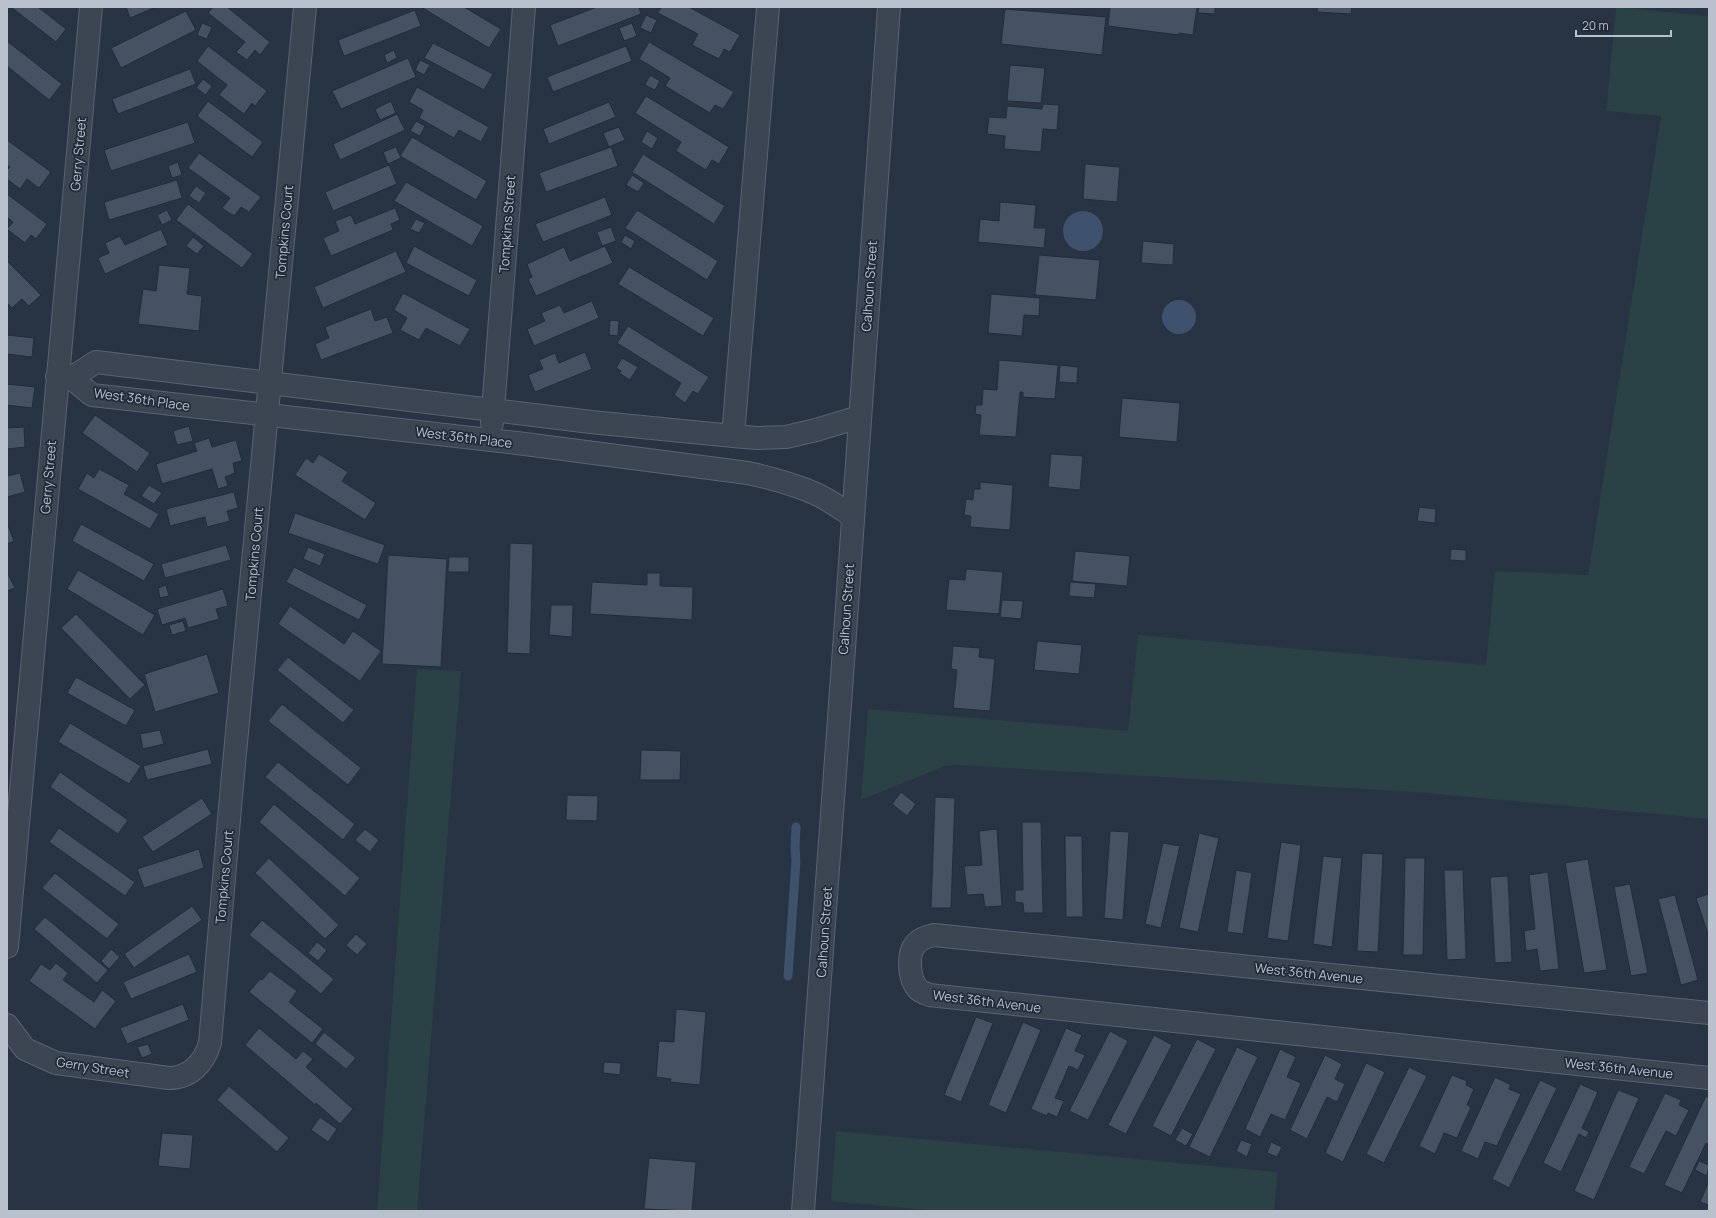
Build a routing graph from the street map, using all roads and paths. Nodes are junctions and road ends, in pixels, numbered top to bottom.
1 (91, 7) edge
2 (306, 7) edge
3 (524, 7) edge
4 (768, 7) edge
5 (889, 7) edge
6 (64, 378) junction
7 (270, 383) junction
8 (493, 410) junction
9 (267, 414) junction
10 (859, 417) junction
11 (733, 436) junction
12 (490, 440) junction
13 (852, 516) junction
14 (7, 947) edge
15 (1709, 1013) edge
16 (7, 1025) edge
17 (169, 1078) joint
18 (1709, 1078) edge
19 (803, 1211) edge

1 - 6 street, Gerry Street
2 - 7 street, Tompkins Court
3 - 8 street, Tompkins Street
4 - 11 street
5 - 10 street, Calhoun Street
6 - 7 street, West 36th Place
6 - 9 street, West 36th Place
6 - 14 street, Gerry Street
7 - 8 street, West 36th Place
7 - 9 street, Tompkins Court
8 - 11 street, West 36th Place
8 - 12 street, Tompkins Street
9 - 12 street, West 36th Place
9 - 17 street, Tompkins Court
10 - 11 street, West 36th Place
10 - 13 street, Calhoun Street
12 - 13 street, West 36th Place
13 - 19 street, Calhoun Street
15 - 18 street, West 36th Avenue
16 - 17 street, Gerry Street

